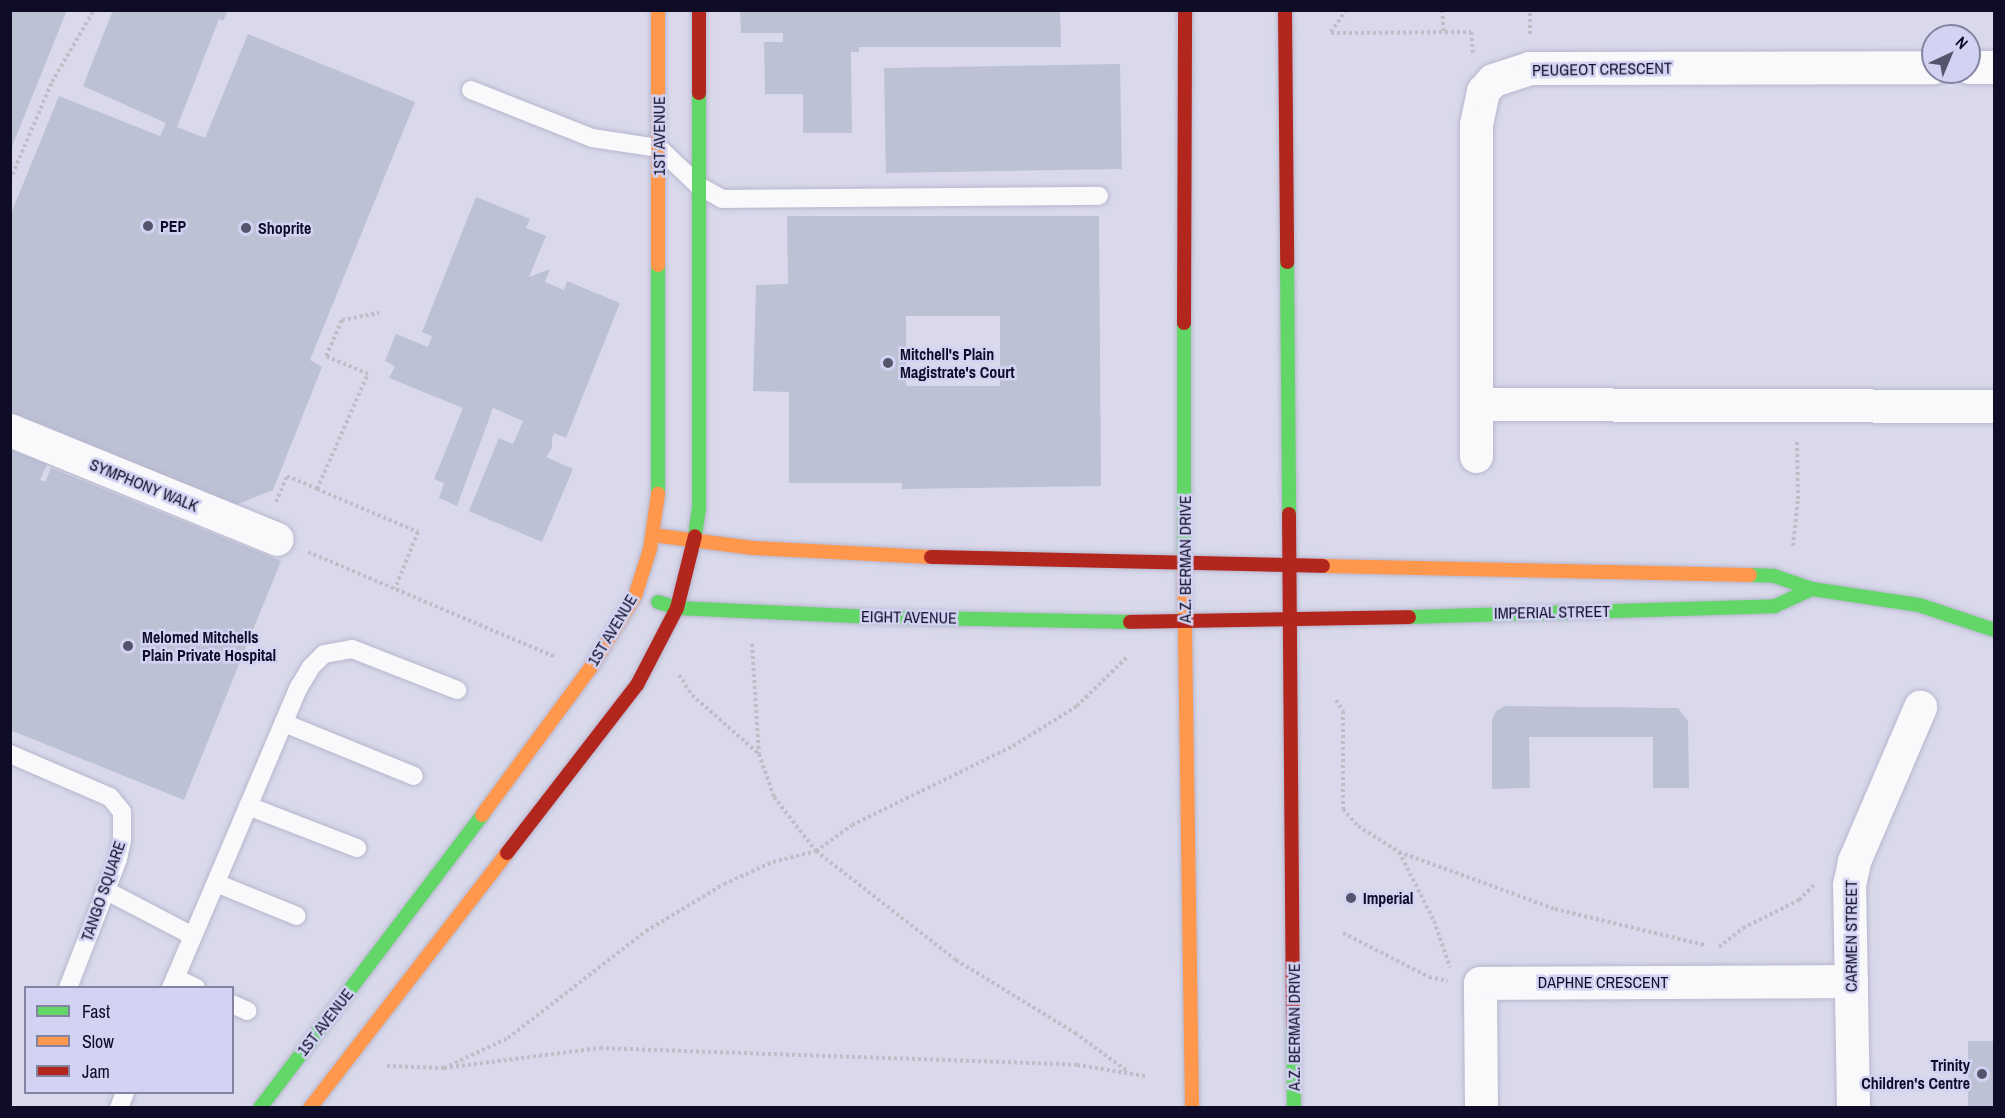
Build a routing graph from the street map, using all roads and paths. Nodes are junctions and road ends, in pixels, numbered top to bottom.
1 (94, 10) edge
2 (658, 10) edge
3 (699, 10) edge
4 (1185, 10) edge
5 (1286, 10) edge
6 (1346, 10) edge
7 (1442, 10) edge
8 (1444, 32) junction
9 (1473, 64) dead end
10 (1921, 67) edge
11 (471, 90) dead end
12 (659, 148) junction
13 (10, 180) edge
14 (699, 186) junction
15 (1099, 196) dead end
16 (379, 312) dead end
17 (1479, 404) junction
18 (1995, 406) edge
19 (10, 430) edge
20 (1797, 433) dead end
21 (1476, 456) dead end
22 (317, 489) junction
23 (653, 535) junction
24 (270, 536) junction
25 (695, 541) junction
26 (1792, 553) dead end
27 (1184, 562) junction
28 (1287, 564) junction
29 (395, 588) junction
30 (1812, 589) junction
31 (635, 596) junction
32 (677, 608) junction
33 (1288, 620) junction
34 (1185, 623) junction
35 (1995, 630) edge
36 (752, 642) dead end
37 (1127, 657) dead end
38 (565, 661) dead end
39 (675, 669) dead end
40 (457, 690) dead end
41 (1336, 700) dead end
42 (1920, 707) dead end
43 (284, 723) junction
44 (10, 754) edge
45 (759, 754) junction
46 (414, 776) dead end
47 (248, 806) junction
48 (357, 848) dead end
49 (816, 851) junction
50 (1399, 852) junction
51 (1820, 879) dead end
52 (216, 884) junction
53 (105, 890) junction
54 (297, 916) dead end
55 (1343, 933) dead end
56 (193, 936) junction
57 (1718, 948) junction
58 (1851, 981) junction
59 (1715, 982) junction
60 (173, 983) edge
61 (68, 986) edge
62 (190, 986) edge
63 (382, 1065) dead end
64 (444, 1068) junction
65 (1127, 1071) junction
66 (1145, 1076) dead end
67 (260, 1107) edge
68 (310, 1107) edge
69 (1192, 1107) edge
70 (1294, 1107) edge
71 (1481, 1107) edge
72 (1853, 1107) edge

1 - 13 path
2 - 12 street, 1ST AVENUE
3 - 14 street
4 - 27 street, A.Z. BERMAN DRIVE
5 - 28 street, A.Z. BERMAN DRIVE
6 - 8 path
7 - 8 path
8 - 9 path
10 - 17 street, PEUGEOT CRESCENT
11 - 12 lane
12 - 14 lane
12 - 23 street, 1ST AVENUE
14 - 15 lane
14 - 25 street
16 - 22 path
17 - 18 street
17 - 21 street, PEUGEOT CRESCENT
19 - 24 street, SYMPHONY WALK
20 - 26 path
22 - 24 path
22 - 29 path
23 - 25 street
23 - 31 street, 1ST AVENUE
24 - 29 path
25 - 27 street
25 - 32 street
27 - 28 street
27 - 34 street, A.Z. BERMAN DRIVE
28 - 30 street
28 - 33 street, A.Z. BERMAN DRIVE
29 - 38 path
30 - 33 street, IMPERIAL STREET
30 - 35 street
31 - 32 street, EIGHT AVENUE
31 - 67 street, 1ST AVENUE
32 - 34 street, EIGHT AVENUE
32 - 68 street
33 - 34 street, IMPERIAL STREET
33 - 70 street, A.Z. BERMAN DRIVE
34 - 69 street, A.Z. BERMAN DRIVE
36 - 45 path
37 - 49 path
39 - 45 path
40 - 43 lane
41 - 50 path
42 - 58 street, CARMEN STREET
43 - 46 lane
43 - 47 lane
44 - 53 lane, TANGO SQUARE
45 - 49 path
47 - 48 lane
47 - 52 lane
49 - 64 path
49 - 65 path
50 - 55 path
50 - 57 path
51 - 57 path
52 - 54 lane
52 - 56 lane
53 - 56 lane
53 - 61 lane, TANGO SQUARE
56 - 60 lane
57 - 59 path
58 - 59 street, DAPHNE CRESCENT
58 - 72 street, CARMEN STREET
59 - 71 street, DAPHNE CRESCENT
60 - 62 lane
63 - 64 path
64 - 65 path
65 - 66 path

